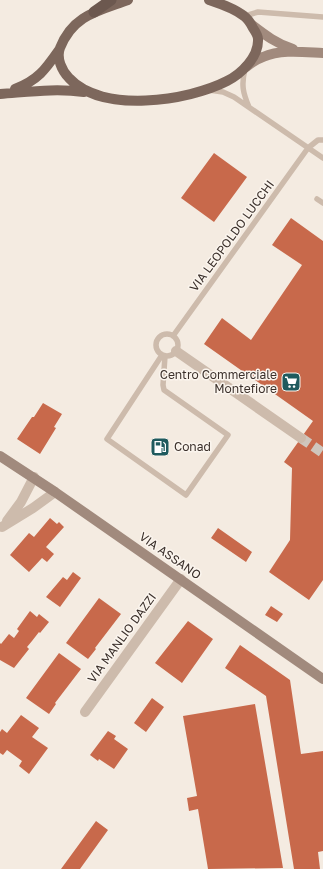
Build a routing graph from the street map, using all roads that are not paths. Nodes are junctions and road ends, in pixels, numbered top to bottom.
1 (111, 0) edge
2 (128, 0) edge
3 (209, 0) edge
4 (94, 12) junction
5 (245, 16) junction
6 (323, 18) edge
7 (252, 25) junction
8 (59, 50) junction
9 (300, 52) junction
10 (323, 54) edge
11 (246, 67) junction
12 (206, 89) junction
13 (90, 93) junction
14 (2, 94) edge
15 (249, 108) junction
16 (323, 140) edge
17 (308, 148) junction
18 (323, 158) edge
19 (317, 199) dead end
20 (323, 203) edge
21 (173, 336) junction
22 (176, 351) junction
23 (164, 355) junction
24 (301, 438) tunnel mouth
25 (0, 456) edge
26 (34, 478) junction
27 (55, 492) junction
28 (1, 528) edge
29 (181, 579) junction
30 (323, 679) edge
31 (85, 712) dead end

1 - 4 highway
2 - 4 main road
3 - 5 main road
4 - 8 main road
5 - 6 lane
5 - 7 main road
7 - 9 main road
7 - 11 main road
8 - 13 main road
8 - 14 main road
9 - 10 main road
9 - 11 main road
11 - 12 main road
11 - 15 lane
12 - 13 main road
12 - 15 lane
13 - 14 main road
15 - 17 lane
16 - 17 lane
17 - 18 lane
17 - 21 lane, VIA LEOPOLDO LUCCHI
19 - 20 lane
21 - 22 lane
21 - 23 lane
22 - 23 lane
22 - 24 street
23 - 23 lane
25 - 26 main road, VIA ASSANO
26 - 27 main road, VIA ASSANO
26 - 28 street
27 - 28 street
27 - 29 main road, VIA ASSANO
29 - 30 main road, VIA ASSANO
29 - 31 street, VIA MANLIO DAZZI

